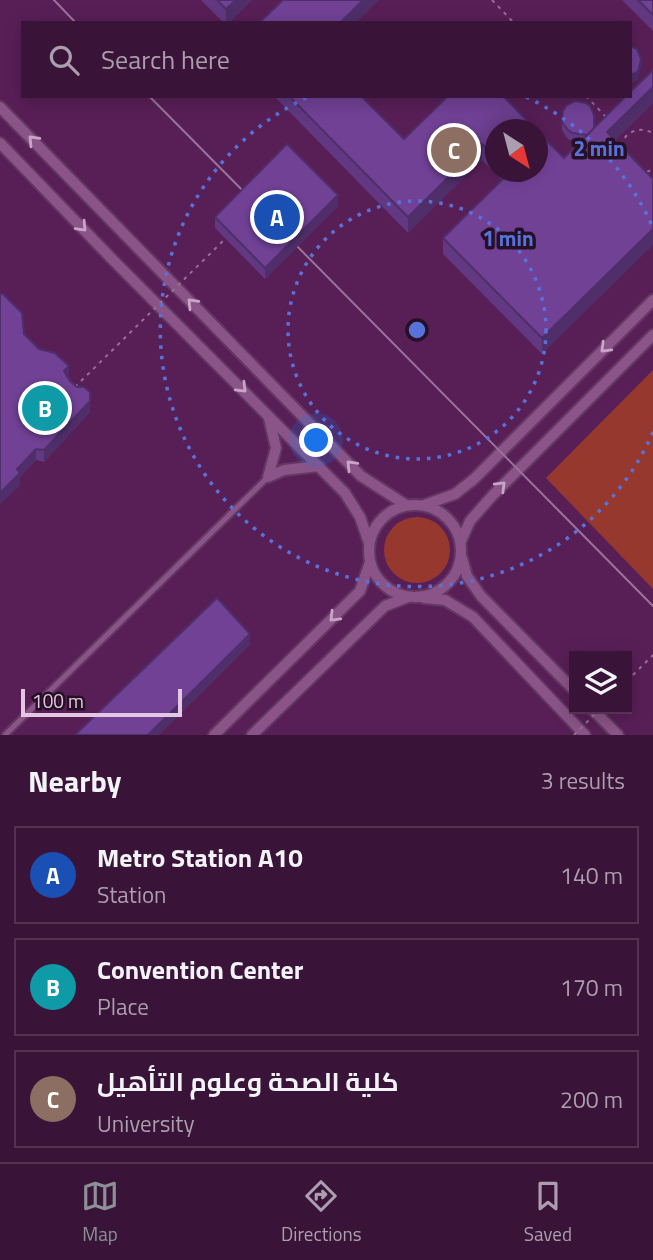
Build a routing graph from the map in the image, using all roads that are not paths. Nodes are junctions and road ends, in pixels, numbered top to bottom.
1 (0, 107) edge
2 (0, 143) edge
3 (653, 300) edge
4 (653, 335) edge
5 (268, 415) junction
6 (319, 466) junction
7 (268, 477) junction
8 (406, 505) junction
9 (424, 505) junction
10 (461, 541) junction
11 (369, 543) junction
12 (462, 558) junction
13 (370, 562) junction
14 (413, 597) junction
15 (569, 685) edge
16 (597, 714) edge
17 (5, 735) edge
18 (214, 735) edge
19 (252, 735) edge
20 (585, 735) edge
21 (618, 735) edge

8 -> 1 street
2 -> 5 street
3 -> 9 street
10 -> 4 street
5 - 6 street
5 - 7 street
6 - 7 street
6 - 11 street
7 - 17 lane
8 - 9 street
8 - 11 street
9 - 10 street
10 - 12 street
11 - 13 street
12 - 14 street
12 - 15 street
13 - 14 street
13 -> 18 street
14 - 19 street
14 - 20 street
16 - 21 street

